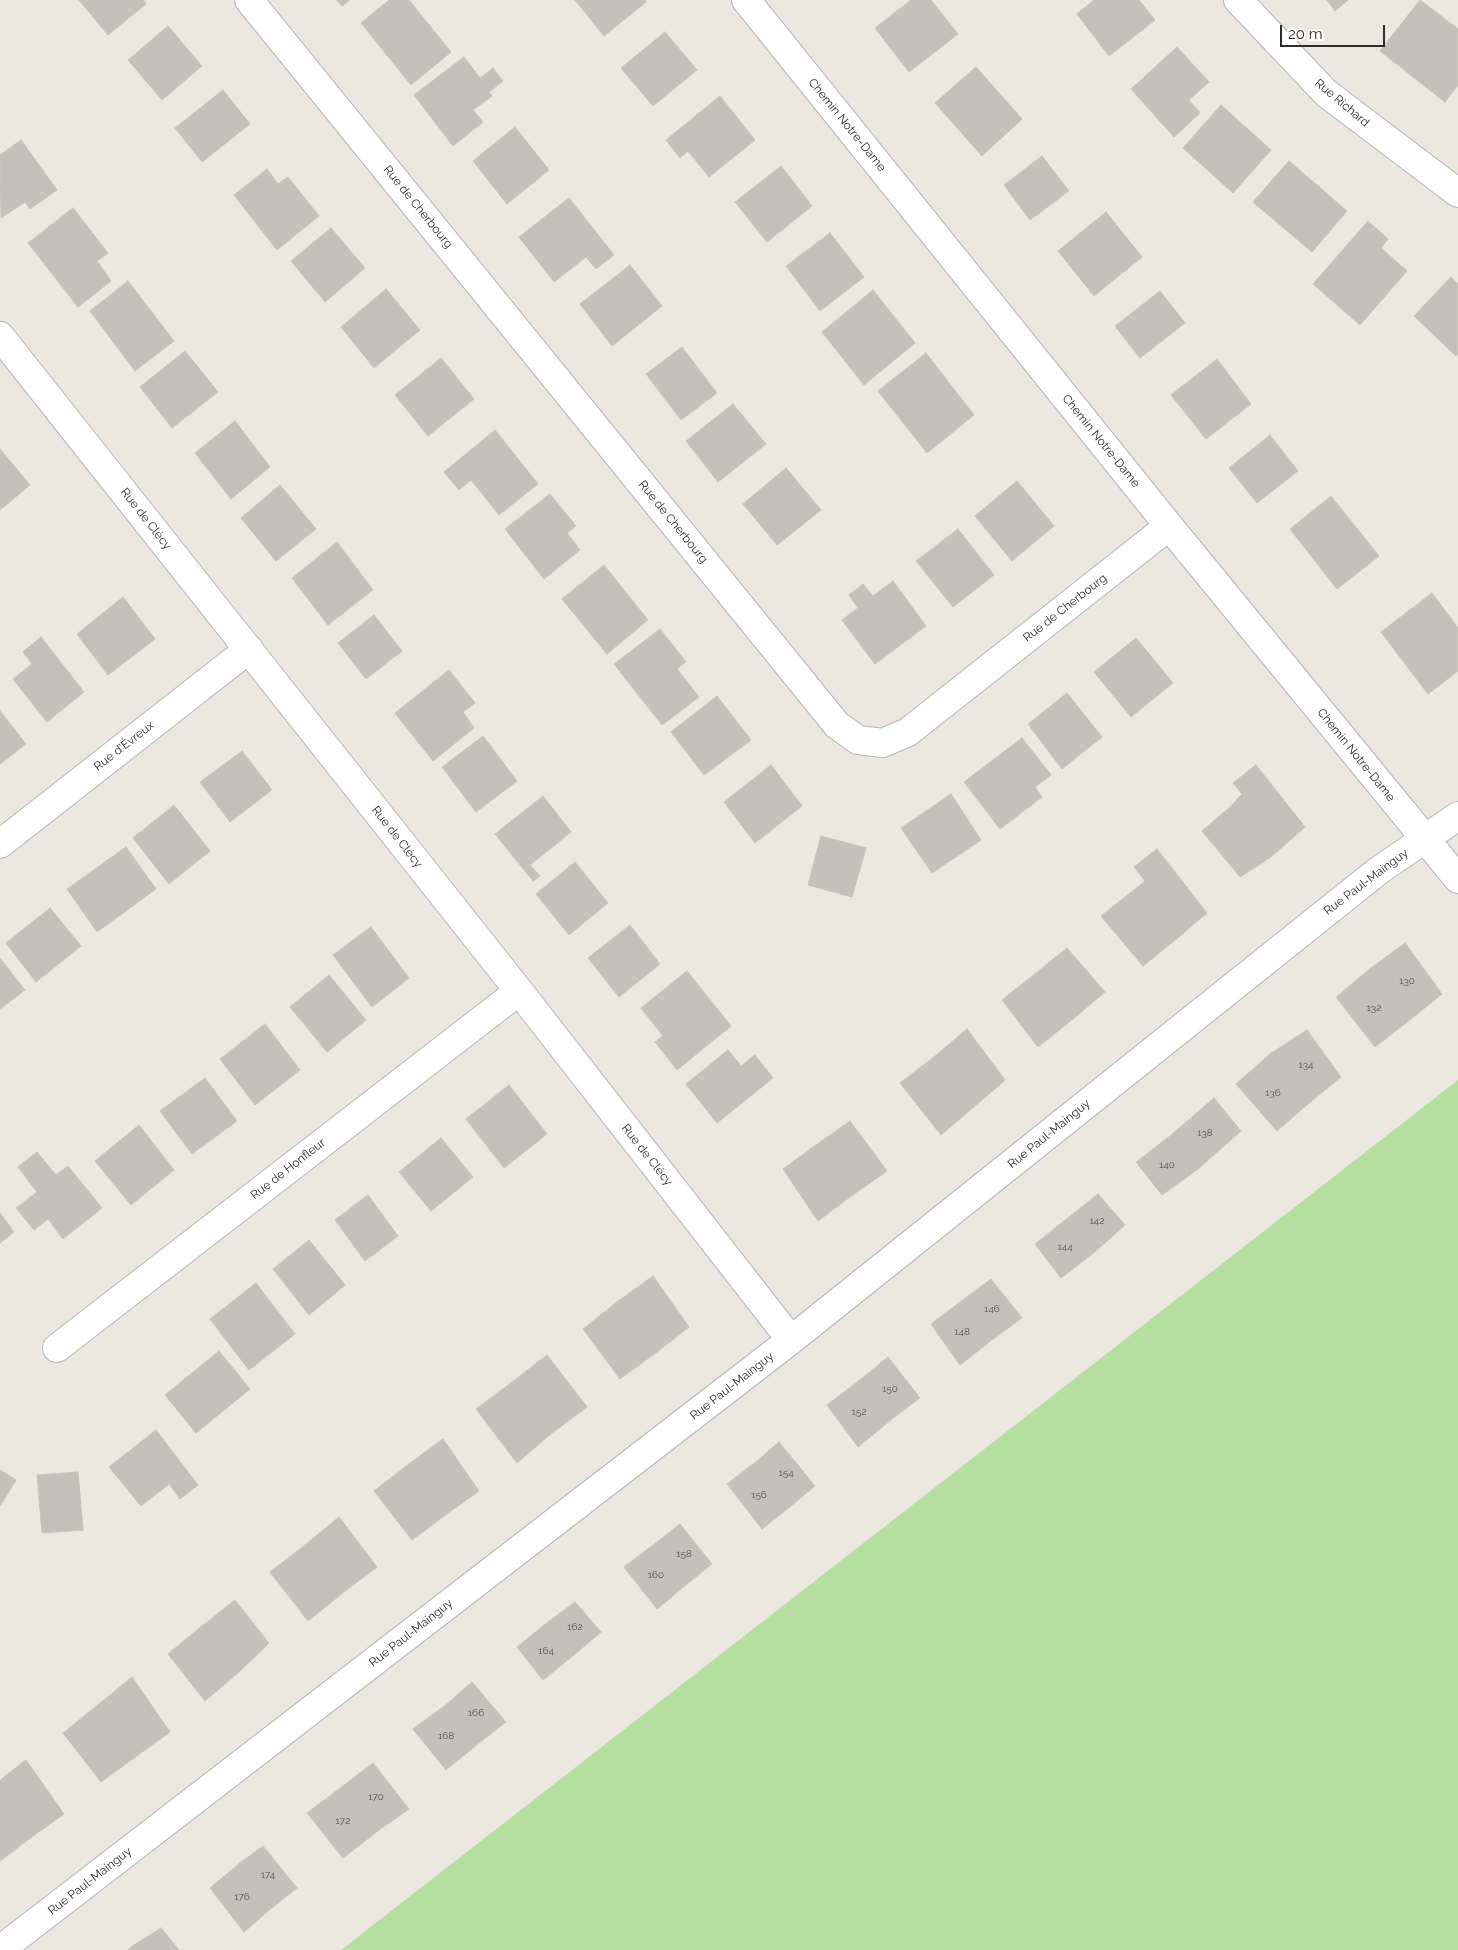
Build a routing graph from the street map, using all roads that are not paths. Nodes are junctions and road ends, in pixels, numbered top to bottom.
1 (249, 0) edge
2 (746, 0) edge
3 (1238, 0) edge
4 (1458, 194) edge
5 (1, 339) edge
6 (1169, 526) junction
7 (249, 649) junction
8 (1458, 816) edge
9 (1425, 839) junction
10 (0, 844) edge
11 (1458, 879) edge
12 (519, 991) junction
13 (791, 1340) junction
14 (57, 1348) dead end
15 (0, 1950) edge

1 - 6 street, Rue de Cherbourg
2 - 6 street, Chemin Notre-Dame
3 - 4 street, Rue Richard
5 - 7 street, Rue de Clécy
6 - 9 street, Chemin Notre-Dame
7 - 10 street, Rue d'Évreux
7 - 12 street, Rue de Clécy
8 - 9 street, Rue Paul-Mainguy
9 - 11 street, Chemin Notre-Dame
9 - 13 street, Rue Paul-Mainguy
12 - 13 street, Rue de Clécy
12 - 14 street, Rue de Honfleur
13 - 15 street, Rue Paul-Mainguy

